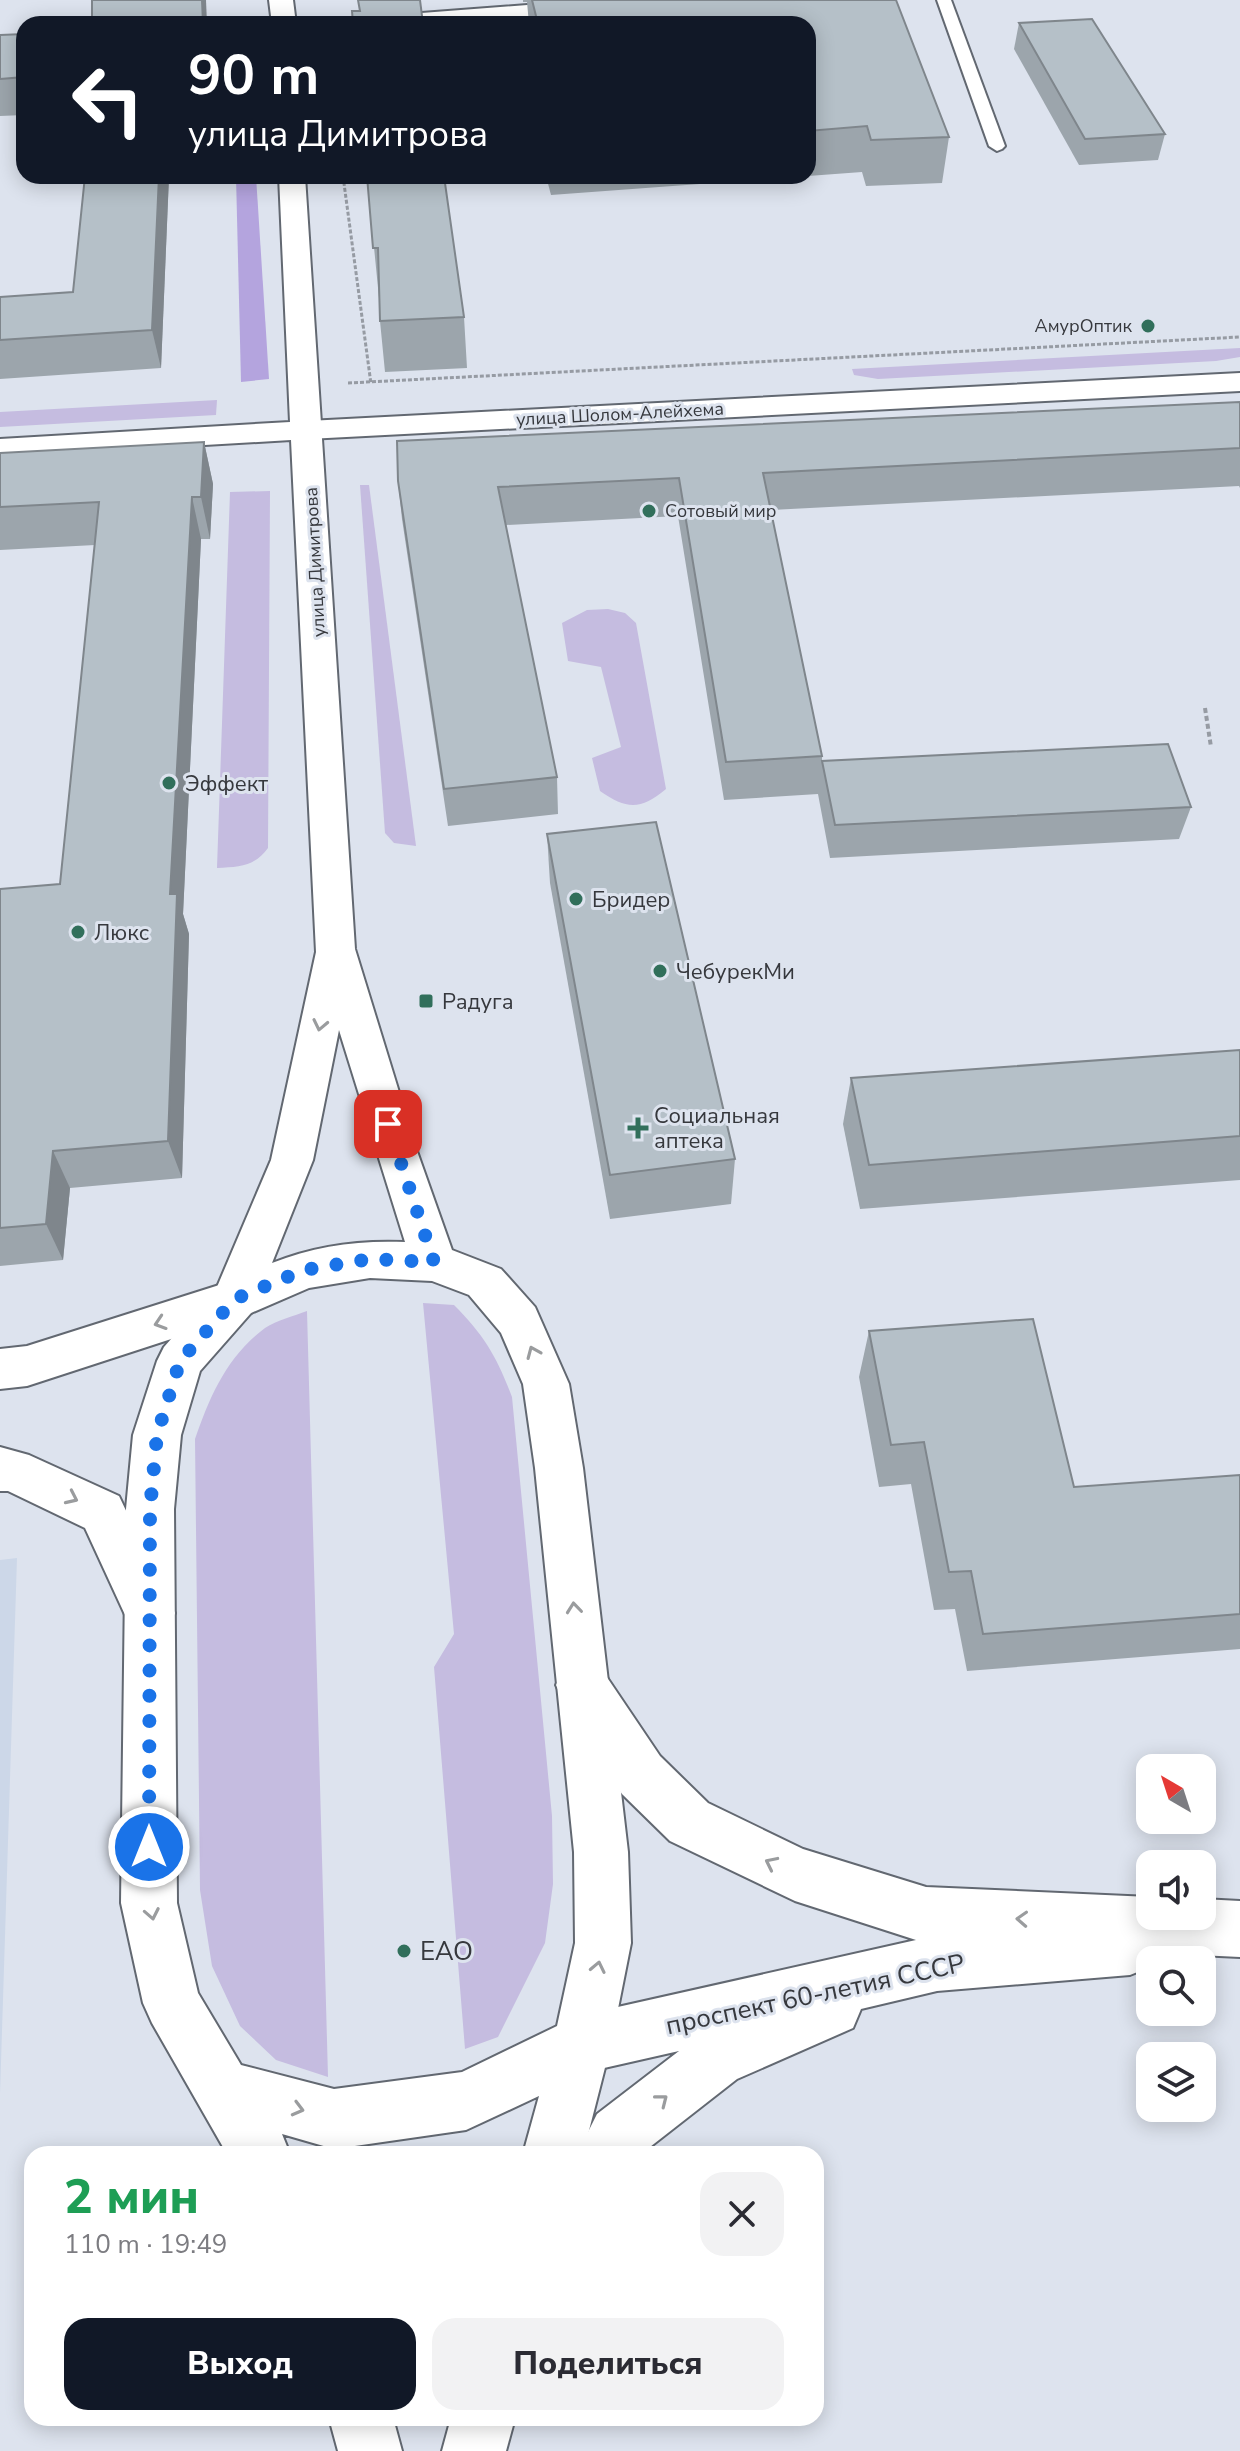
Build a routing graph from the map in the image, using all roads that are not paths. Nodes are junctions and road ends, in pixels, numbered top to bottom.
1 (685, 0) edge
2 (944, 0) edge
3 (474, 16) edge
4 (997, 146) dead end
5 (293, 184) edge
6 (1240, 382) edge
7 (308, 430) junction
8 (0, 448) edge
9 (335, 949) junction
10 (434, 1262) junction
11 (235, 1299) junction
12 (0, 1369) edge
13 (0, 1469) edge
14 (150, 1613) junction
15 (582, 1685) junction
16 (1240, 1929) edge
17 (1240, 1937) edge
18 (937, 1963) junction
19 (582, 2044) junction
20 (222, 2089) junction
21 (255, 2146) edge
22 (555, 2146) edge
23 (612, 2146) edge
24 (363, 2426) edge
25 (481, 2426) edge
26 (370, 2451) edge
27 (474, 2451) edge

1 - 3 main road
2 - 4 lane
5 - 7 main road, улица Димитрова
6 - 7 main road, улица Шолом-Алейхема
7 - 8 main road, улица Шолом-Алейхема
7 - 9 main road, улица Димитрова
9 - 10 main road, улица Димитрова
9 -> 11 main road, улица Димитрова
10 - 11 main road
15 -> 10 main road
11 -> 12 main road
11 - 14 main road
13 -> 14 main road
14 -> 20 main road
16 -> 15 main road, проспект 60-летия СССР
19 -> 15 main road
17 - 18 main road, проспект 60-летия СССР
18 - 19 main road, проспект 60-летия СССР
23 -> 18 main road
20 -> 19 main road, проспект 60-летия СССР
19 - 22 main road
20 - 21 main road
24 - 26 main road
25 - 27 main road

